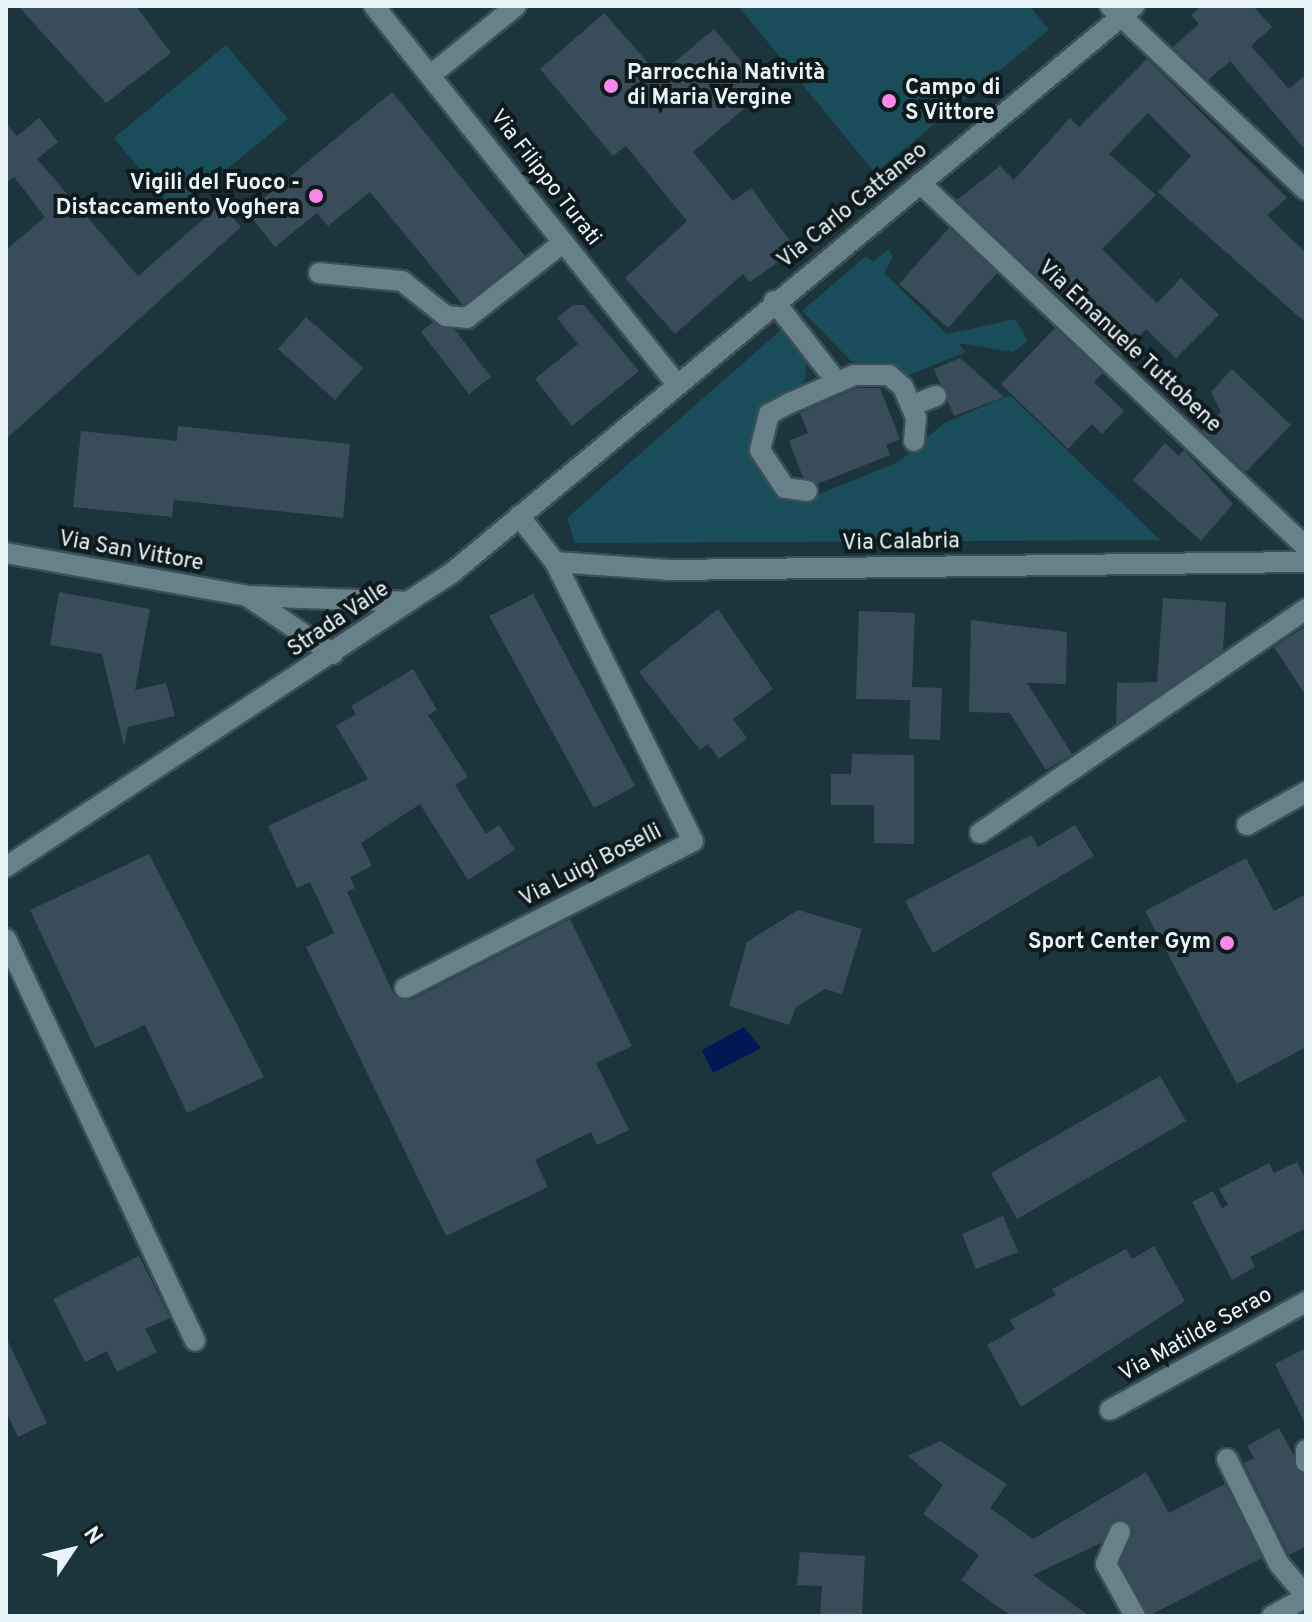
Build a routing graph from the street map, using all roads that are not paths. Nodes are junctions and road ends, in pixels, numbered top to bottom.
1 (374, 6) edge
2 (516, 6) edge
3 (1122, 10) edge
4 (432, 74) junction
5 (920, 183) junction
6 (1306, 190) edge
7 (564, 242) junction
8 (319, 273) dead end
9 (774, 301) junction
10 (675, 382) junction
11 (837, 382) junction
12 (936, 396) dead end
13 (911, 406) junction
14 (914, 441) dead end
15 (807, 491) dead end
16 (519, 516) junction
17 (1306, 547) edge
18 (6, 553) edge
19 (555, 562) junction
20 (1306, 562) edge
21 (247, 596) junction
22 (407, 602) junction
23 (1306, 609) edge
24 (333, 654) junction
25 (1306, 792) edge
26 (1247, 825) dead end
27 (980, 833) dead end
28 (6, 867) edge
29 (6, 939) edge
30 (405, 988) dead end
31 (1306, 1302) edge
32 (195, 1341) dead end
33 (1110, 1410) dead end
34 (1306, 1450) edge
35 (1227, 1459) dead end
36 (1306, 1462) edge
37 (1120, 1532) dead end
38 (1306, 1596) edge
39 (1135, 1616) edge
40 (1272, 1616) edge

1 - 4 street, Via Filippo Turati
2 - 4 street
3 - 5 street, Via Carlo Cattaneo
3 - 6 street
4 - 7 street, Via Filippo Turati
5 - 9 street, Via Carlo Cattaneo
5 - 17 street, Via Emanuele Tuttobene
7 - 8 street
7 - 10 street, Via Filippo Turati
9 - 10 street, Via Carlo Cattaneo
9 - 11 street
10 - 16 street, Strada Valle
11 - 13 street
11 - 15 street
12 - 13 street
13 - 14 street
16 - 19 street
16 - 22 street, Strada Valle
18 - 21 street, Via San Vittore
19 - 20 street, Via Calabria
19 - 30 street, Via Luigi Boselli
21 - 22 street, Via San Vittore
21 - 24 street, Via San Vittore
22 - 24 street, Strada Valle
23 - 27 street
24 - 28 street, Strada Valle
25 - 26 street
29 - 32 street
31 - 33 street, Via Matilde Serao
34 - 36 street
35 - 38 street
37 - 39 street
38 - 40 street

